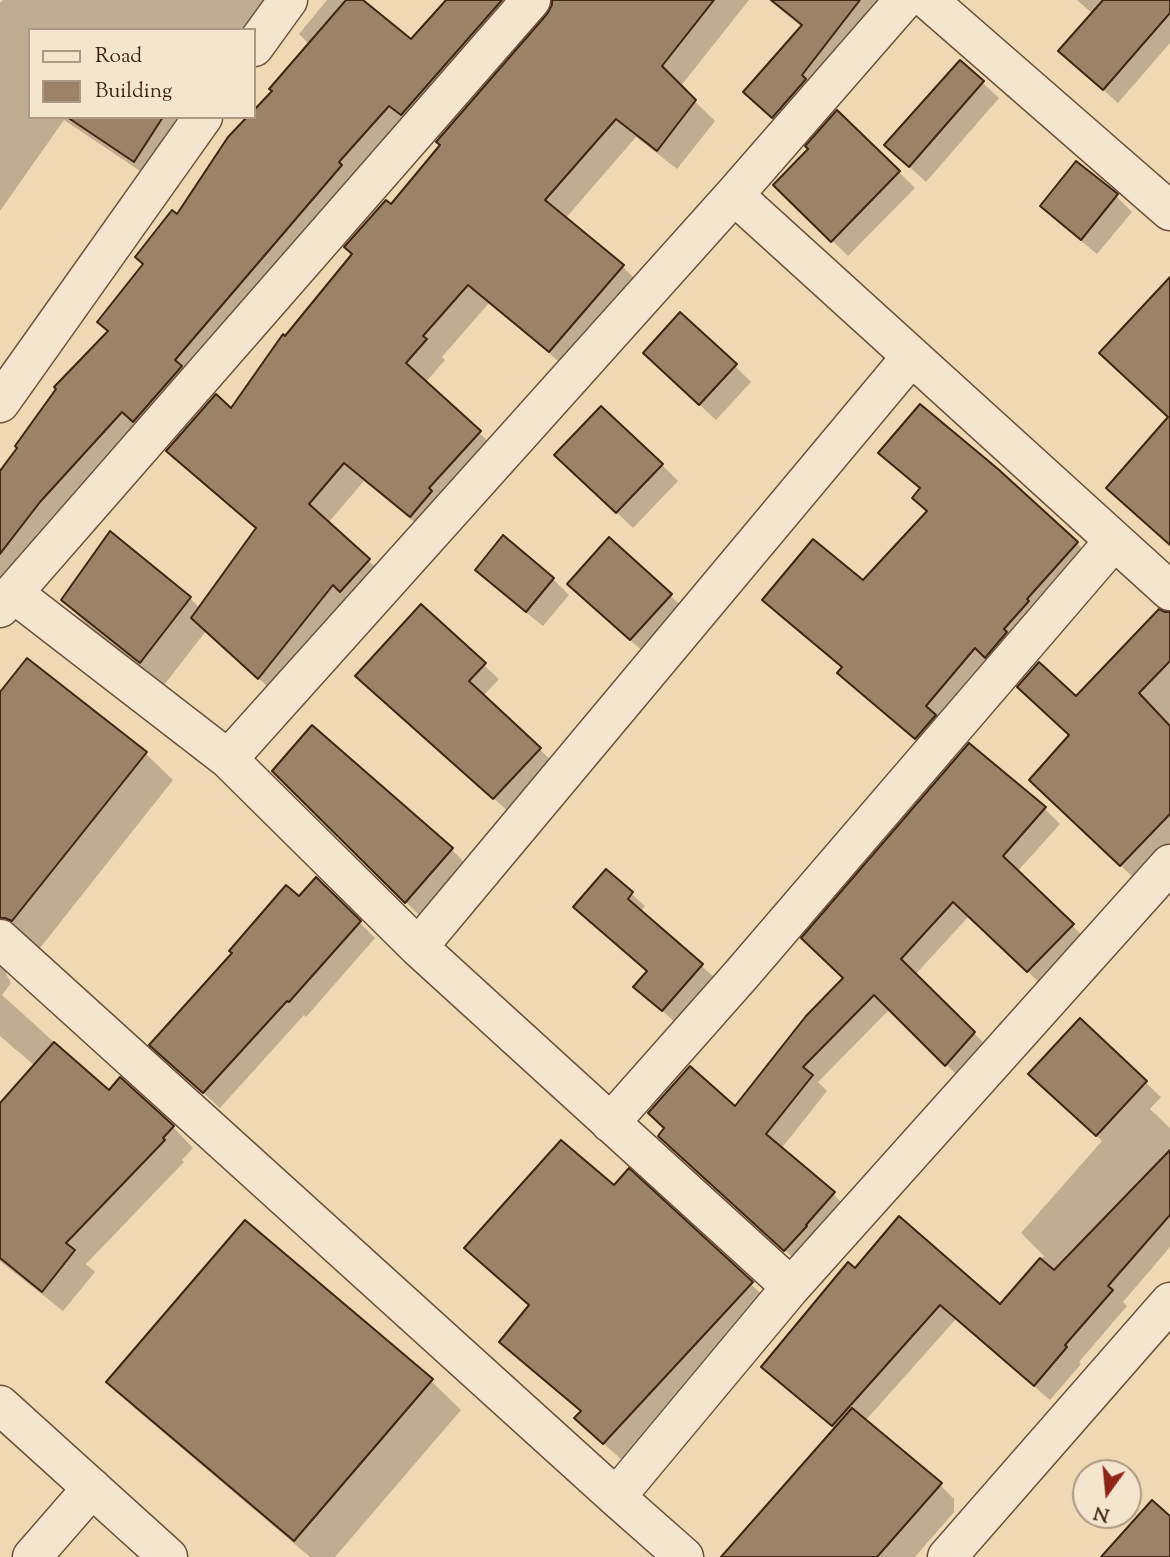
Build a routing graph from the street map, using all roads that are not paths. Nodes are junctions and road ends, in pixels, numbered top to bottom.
1 (288, 0) edge
2 (531, 0) edge
3 (904, 0) edge
4 (928, 0) edge
5 (256, 44) edge
6 (202, 119) edge
7 (734, 195) junction
8 (1170, 211) edge
9 (911, 356) junction
10 (0, 403) edge
11 (1114, 541) junction
12 (1170, 591) edge
13 (7, 601) edge
14 (228, 759) junction
15 (1170, 864) edge
16 (0, 939) edge
17 (418, 947) junction
18 (610, 1122) junction
19 (791, 1286) junction
20 (1170, 1301) edge
21 (0, 1405) edge
22 (92, 1488) junction
23 (616, 1497) junction
24 (32, 1557) edge
25 (168, 1557) edge
26 (684, 1557) edge
27 (947, 1557) edge

1 - 5 street
2 - 13 street
3 - 7 street
4 - 8 street
6 - 10 street
7 - 9 street
7 - 14 street
9 - 11 street
9 - 17 street
11 - 12 street
11 - 18 street
13 - 14 street
14 - 17 street
15 - 19 street
16 - 23 street
17 - 18 street
18 - 19 street
19 - 23 street
20 - 27 street
21 - 22 street
22 - 24 street
22 - 25 street
23 - 26 street

